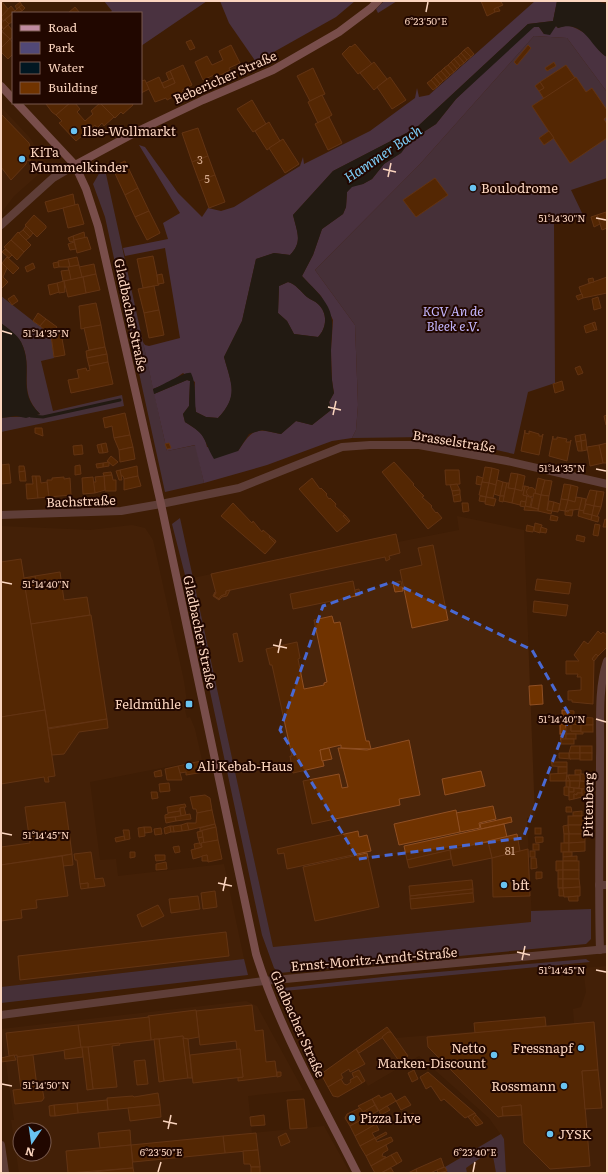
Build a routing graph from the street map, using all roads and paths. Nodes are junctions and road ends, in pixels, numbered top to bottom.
1 (378, 1) edge
2 (1, 86) edge
3 (12, 98) edge
4 (18, 104) edge
5 (75, 165) junction
6 (1, 225) edge
7 (607, 484) edge
8 (161, 504) junction
9 (1, 515) edge
10 (607, 661) edge
11 (604, 707) edge
12 (603, 885) edge
13 (604, 950) edge
14 (264, 981) junction
15 (1, 1015) edge
16 (1, 1145) edge
17 (5, 1173) edge
18 (357, 1173) edge

1 - 5 main road, Bebericher Straße
2 - 3 main road
4 - 5 main road, Gladbacher Straße
5 - 6 street
5 - 8 main road, Gladbacher Straße
7 - 8 street, Brasselstraße
8 - 9 street, Bachstraße
8 - 14 main road, Gladbacher Straße
10 - 11 street, Pittenberg
11 - 12 street, Pittenberg
12 - 13 street, Pittenberg
13 - 14 street, Ernst-Moritz-Arndt-Straße
14 - 15 street, Ernst-Moritz-Arndt-Straße
14 - 18 main road, Gladbacher Straße
16 - 17 street

